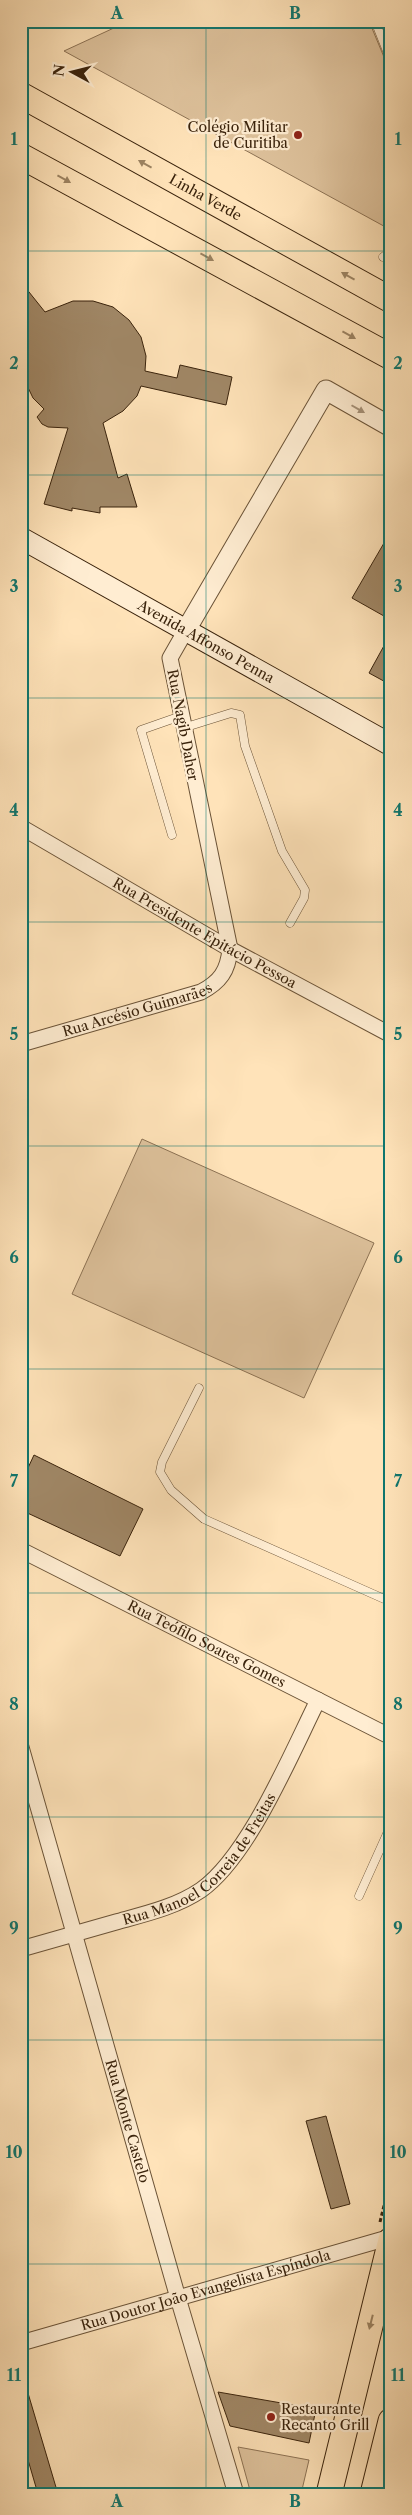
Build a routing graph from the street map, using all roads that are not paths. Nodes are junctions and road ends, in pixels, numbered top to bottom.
1 (376, 21) edge
2 (391, 61) edge
3 (21, 95) edge
4 (21, 156) edge
5 (391, 251) edge
6 (383, 257) dead end
7 (391, 300) edge
8 (391, 357) edge
9 (391, 427) edge
10 (21, 538) edge
11 (186, 630) junction
12 (182, 722) junction
13 (391, 745) edge
14 (21, 827) edge
15 (172, 835) dead end
16 (290, 923) dead end
17 (230, 949) junction
18 (391, 1035) edge
19 (21, 1044) edge
20 (199, 1388) dead end
21 (21, 1550) edge
22 (391, 1602) edge
23 (318, 1700) junction
24 (391, 1737) edge
25 (21, 1747) edge
26 (391, 1825) edge
27 (359, 1896) dead end
28 (75, 1934) junction
29 (21, 1949) edge
30 (391, 2239) edge
31 (178, 2298) junction
32 (21, 2343) edge
33 (391, 2421) edge
34 (236, 2494) edge
35 (329, 2494) edge
36 (373, 2494) edge

1 - 2 lane
7 -> 3 highway, Linha Verde
4 -> 8 highway
5 - 6 lane
11 -> 9 street, Rua Nagib Daher
10 - 11 main road, Avenida Affonso Penna
11 - 12 street, Rua Nagib Daher
11 - 13 main road, Avenida Affonso Penna
12 - 15 lane
12 - 16 lane
12 - 17 street, Rua Nagib Daher
14 - 17 street, Rua Presidente Epitácio Pessoa
17 - 18 street, Rua Presidente Epitácio Pessoa
17 - 19 street, Rua Arcésio Guimarães
20 - 22 lane
21 - 23 street, Rua Teófilo Soares Gomes
23 - 24 street, Rua Teófilo Soares Gomes
23 - 28 street, Rua Manoel Correia de Freitas
25 - 28 street, Rua Monte Castelo
26 - 27 lane
28 - 29 street, Rua Manoel Correia de Freitas
28 - 31 street, Rua Monte Castelo
30 - 31 street, Rua Doutor João Evangelista Espíndola
30 -> 35 highway
31 - 32 street, Rua Doutor João Evangelista Espíndola
31 - 34 street, Rua Monte Castelo
33 - 36 highway

